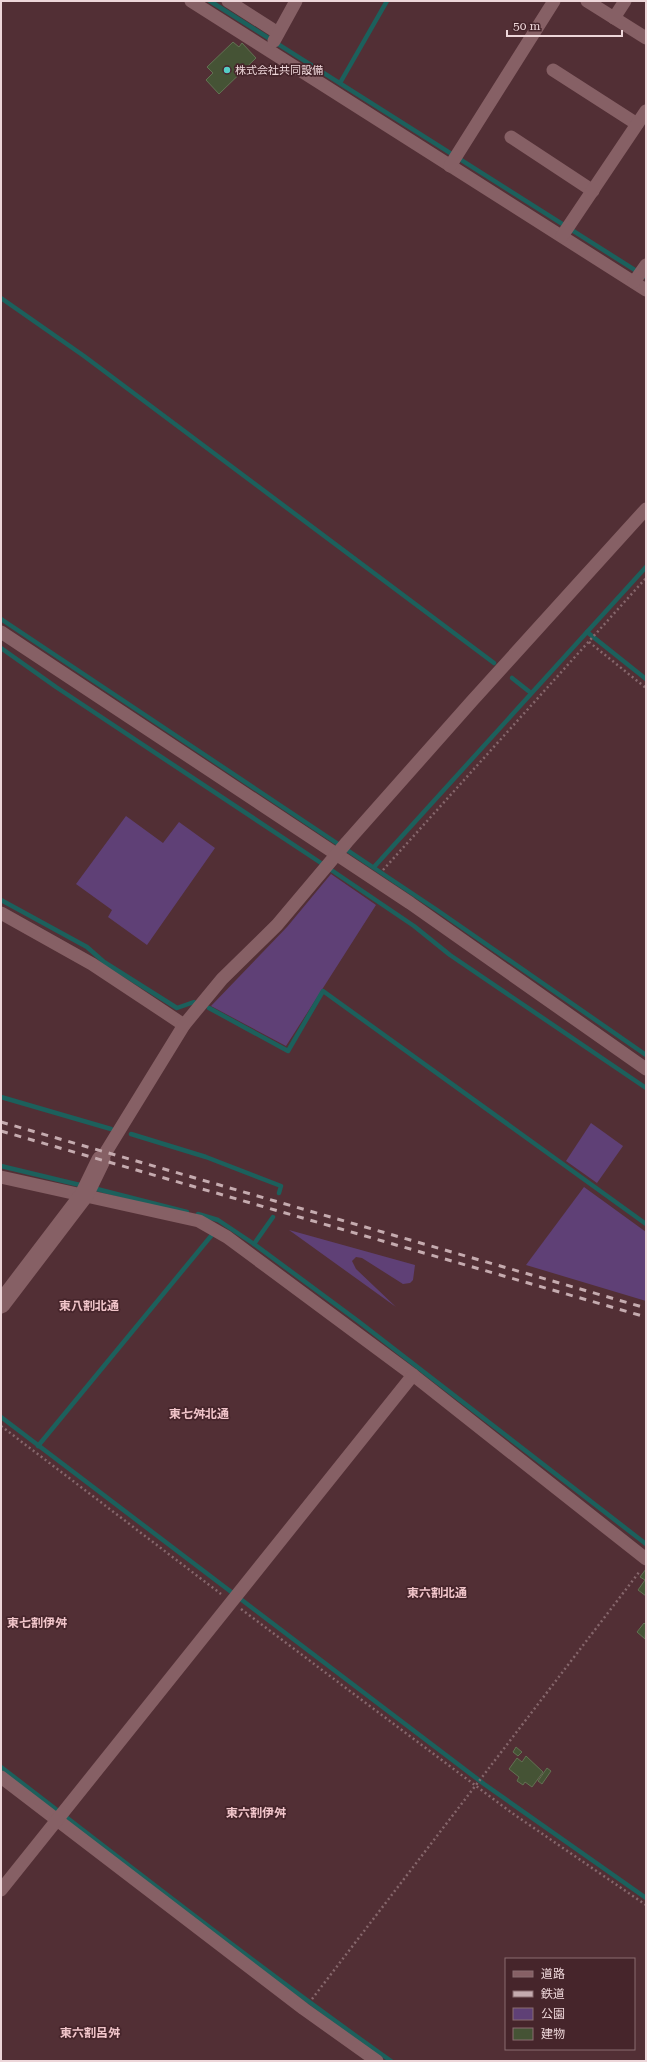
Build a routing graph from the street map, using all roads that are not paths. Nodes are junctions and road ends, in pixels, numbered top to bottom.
1 (191, 1) edge
2 (228, 1) edge
3 (296, 1) edge
4 (554, 1) edge
5 (587, 1) edge
6 (625, 1) edge
7 (614, 18) junction
8 (646, 38) edge
9 (274, 41) junction
10 (553, 70) dead end
11 (646, 111) edge
12 (637, 124) junction
13 (511, 137) dead end
14 (454, 159) junction
15 (592, 191) junction
16 (566, 230) junction
17 (640, 273) edge
18 (646, 290) edge
19 (646, 509) edge
20 (1, 632) edge
21 (336, 856) junction
22 (1, 913) edge
23 (184, 1025) junction
24 (646, 1069) edge
25 (103, 1156) joint
26 (1, 1177) edge
27 (86, 1189) junction
28 (1, 1304) edge
29 (413, 1375) junction
30 (644, 1564) edge
31 (1, 1777) edge
32 (61, 1817) junction
33 (1, 1890) edge
34 (377, 2061) edge

1 - 9 street
2 - 9 street
3 - 9 street
4 - 14 street
5 - 7 street
6 - 7 street
7 - 8 street
9 - 14 street
10 - 12 street
11 - 12 street
12 - 15 street
13 - 15 street
14 - 16 street
15 - 16 street
16 - 17 street
17 - 18 street
19 - 21 street
20 - 21 street
21 - 23 street
21 - 24 street
22 - 23 street
23 - 25 street
25 - 27 street
26 - 27 street
27 - 28 street
27 - 29 street
29 - 30 street
29 - 32 street
31 - 32 street
32 - 33 street
32 - 34 street

